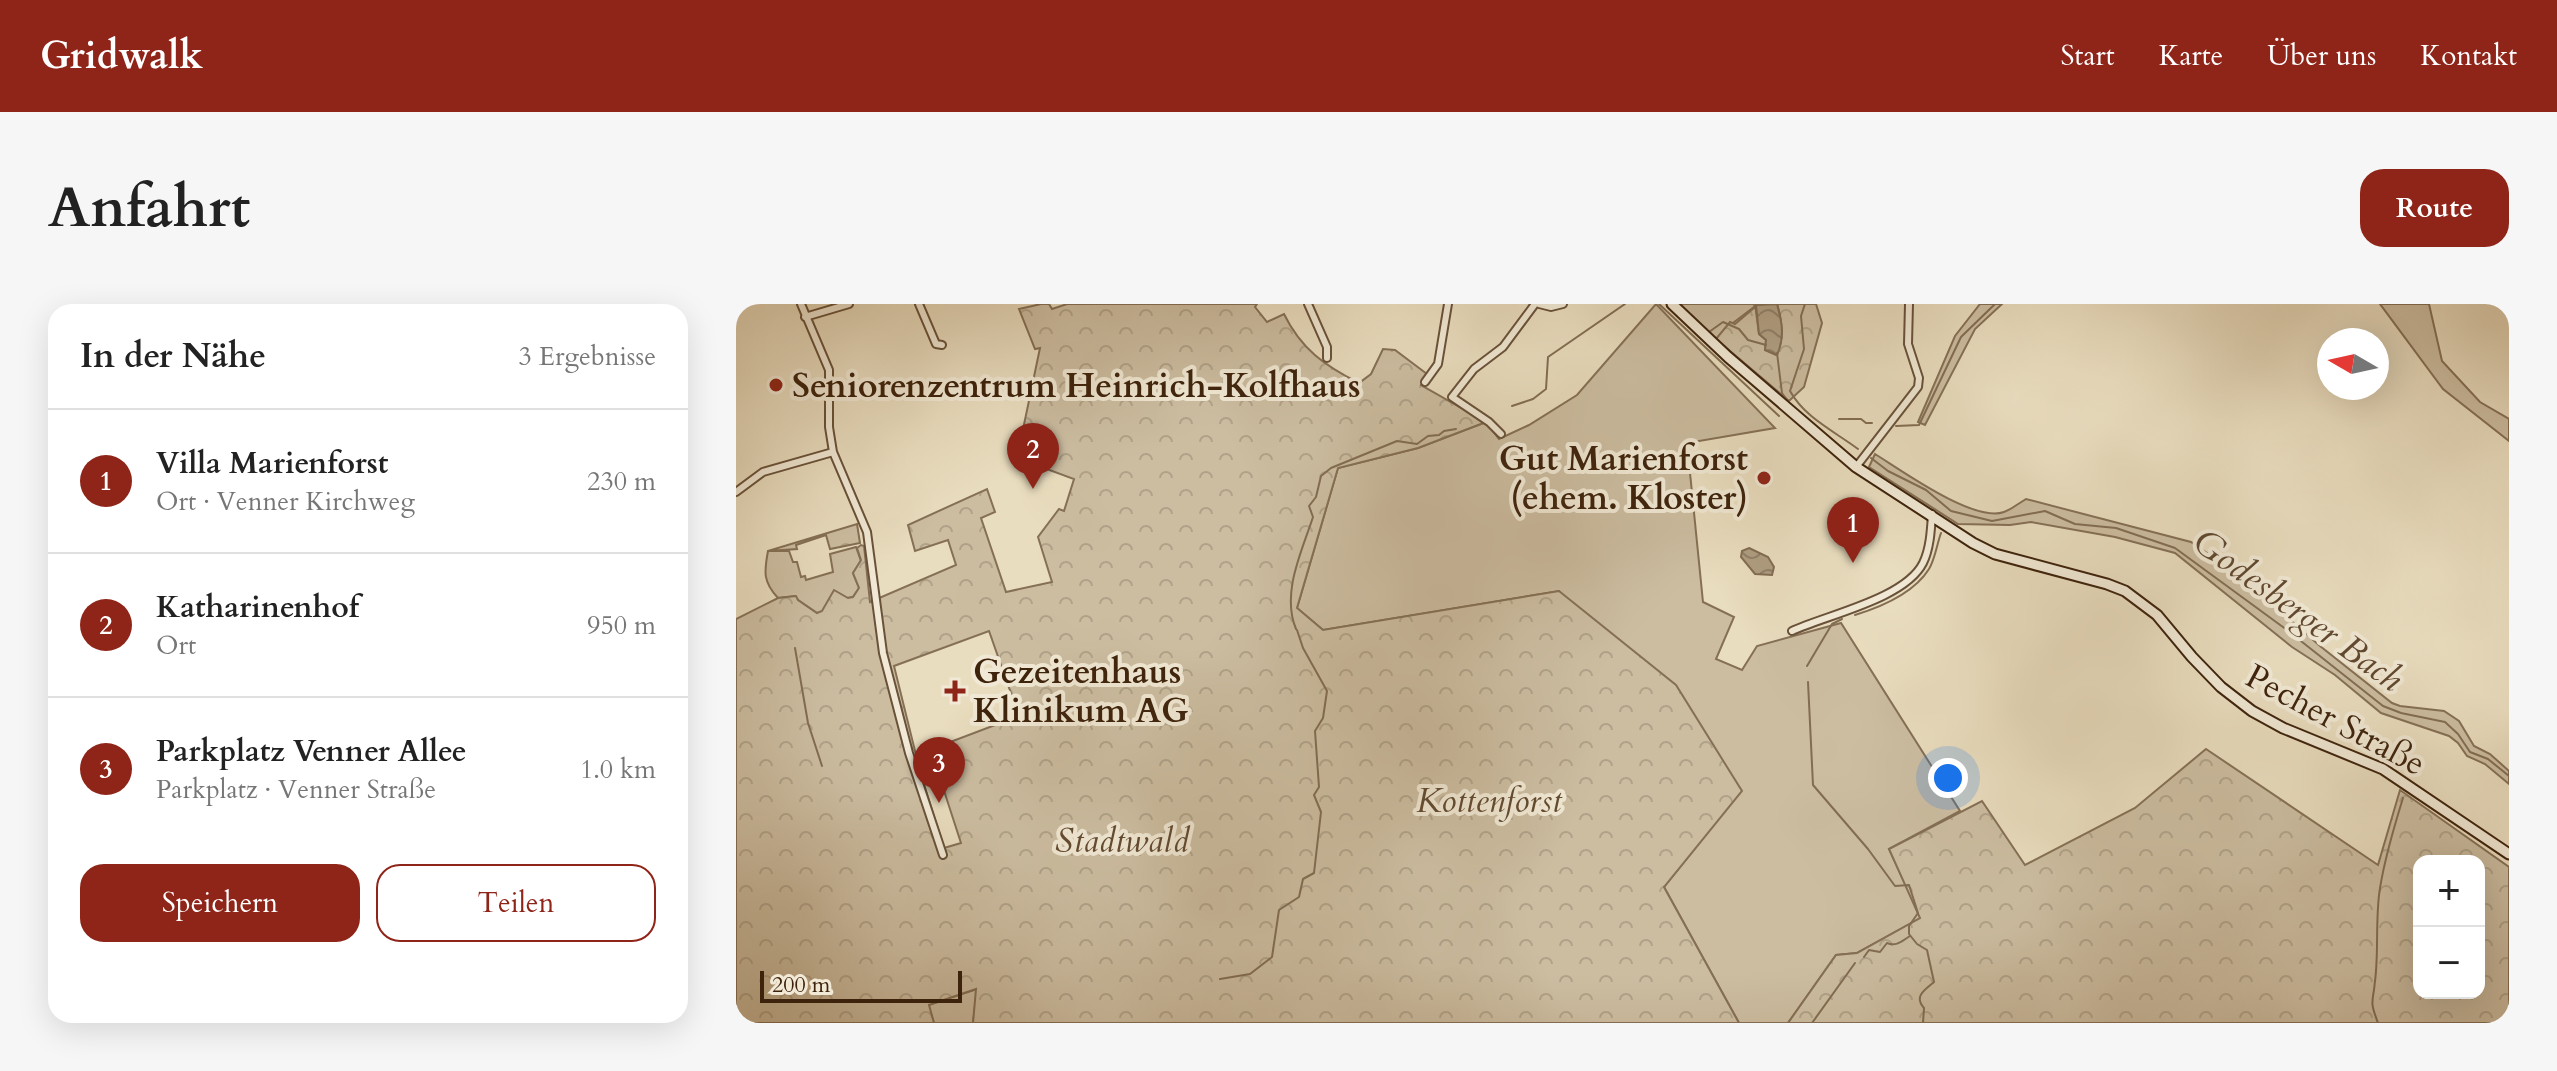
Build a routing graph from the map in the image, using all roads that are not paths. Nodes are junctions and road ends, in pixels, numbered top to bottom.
1 (801, 304) edge
2 (849, 304) edge
3 (919, 304) edge
4 (1308, 304) edge
5 (1448, 304) edge
6 (1537, 304) edge
7 (1563, 304) edge
8 (1672, 304) edge
9 (1909, 304) edge
10 (805, 317) junction
11 (942, 345) dead end
12 (1327, 358) dead end
13 (1425, 382) dead end
14 (1501, 434) dead end
15 (833, 452) junction
16 (1856, 467) junction
17 (736, 492) edge
18 (1932, 514) junction
19 (1792, 631) dead end
20 (2509, 854) edge
21 (943, 855) dead end

1 - 10 street
2 - 10 street
3 - 11 street
4 - 12 street
5 - 13 street
6 - 7 street
6 - 14 street
8 - 16 main road, Pecher Straße
9 - 16 street
10 - 15 street
15 - 17 street
15 - 21 street
16 - 18 main road, Pecher Straße
18 - 19 street
18 - 20 main road, Pecher Straße

